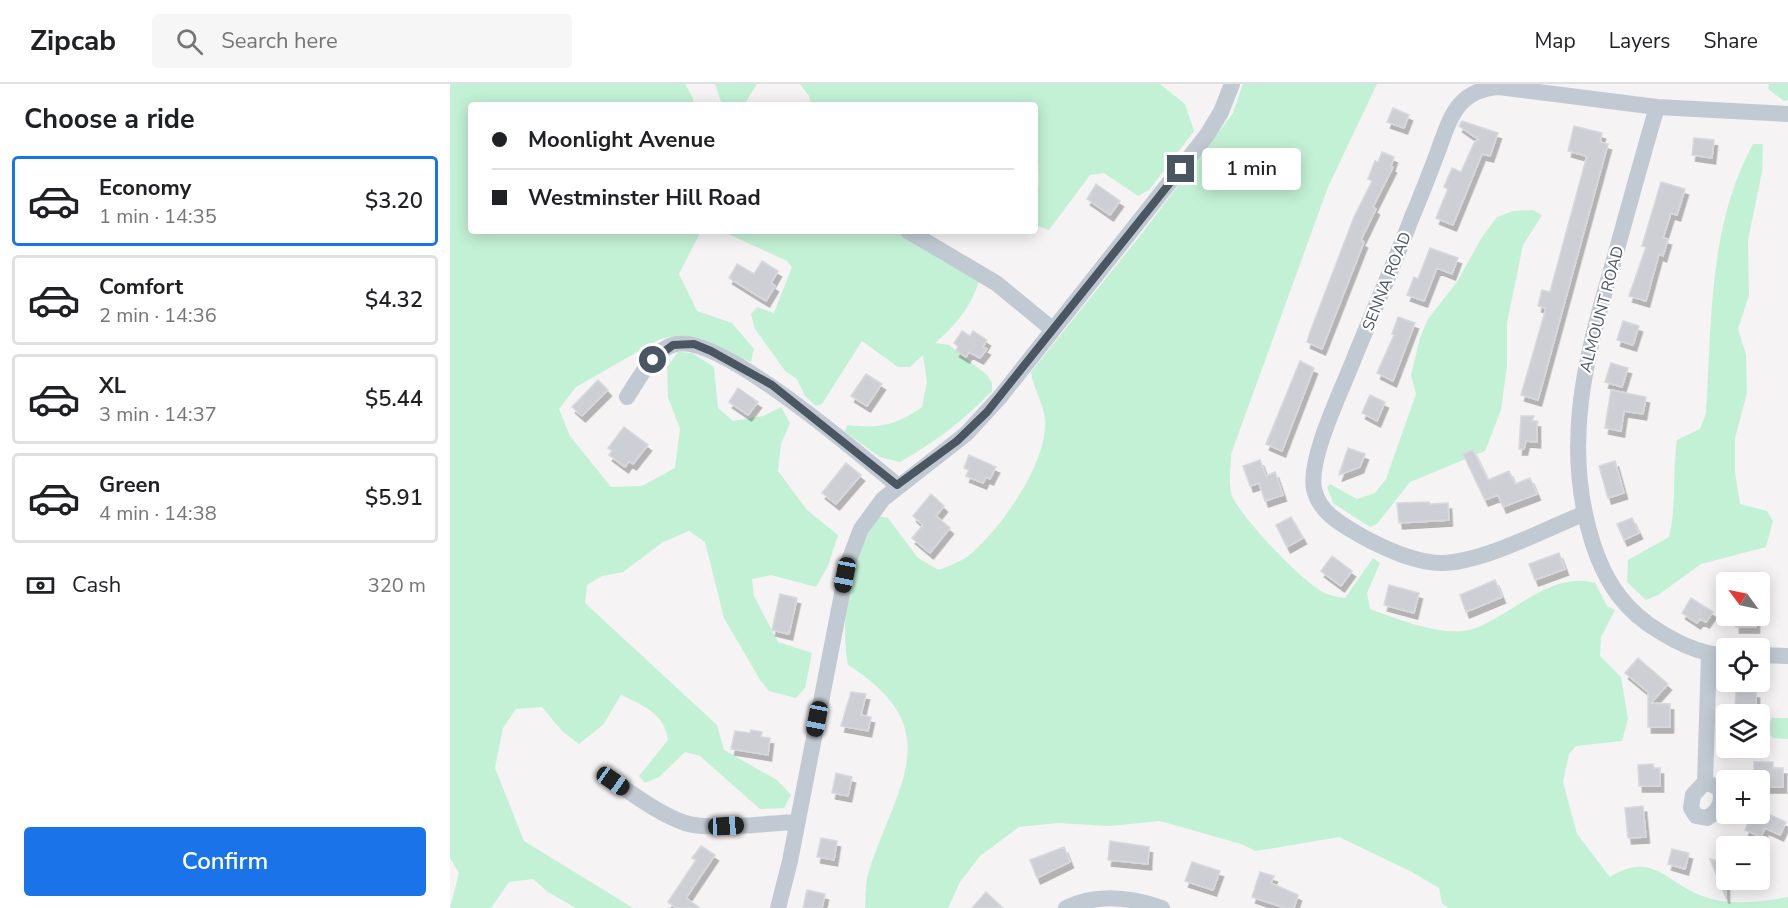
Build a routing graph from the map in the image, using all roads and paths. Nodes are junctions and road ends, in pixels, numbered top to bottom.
1 (1232, 84) edge
2 (1657, 107) junction
3 (1788, 114) edge
4 (913, 234) edge
5 (1052, 329) junction
6 (627, 397) dead end
7 (897, 485) junction
8 (1583, 514) junction
9 (1709, 654) junction
10 (1716, 655) edge
11 (1770, 655) edge
12 (1788, 656) edge
13 (613, 781) dead end
14 (1705, 782) dead end
15 (797, 822) junction
16 (784, 883) junction
17 (764, 908) edge
18 (778, 908) edge
19 (1066, 908) edge
20 (1162, 908) edge

1 - 5 street
2 - 3 street, SENNA ROAD
2 - 8 street, ALMOUNT ROAD
2 - 8 street, SENNA ROAD
4 - 5 street
5 - 7 street
6 - 7 street
7 - 15 street
8 - 9 street, ALMOUNT ROAD
9 - 10 street, ALMOUNT ROAD
9 - 14 street
11 - 12 street
13 - 15 street
15 - 16 street
16 - 17 street
16 - 18 street
19 - 20 street

